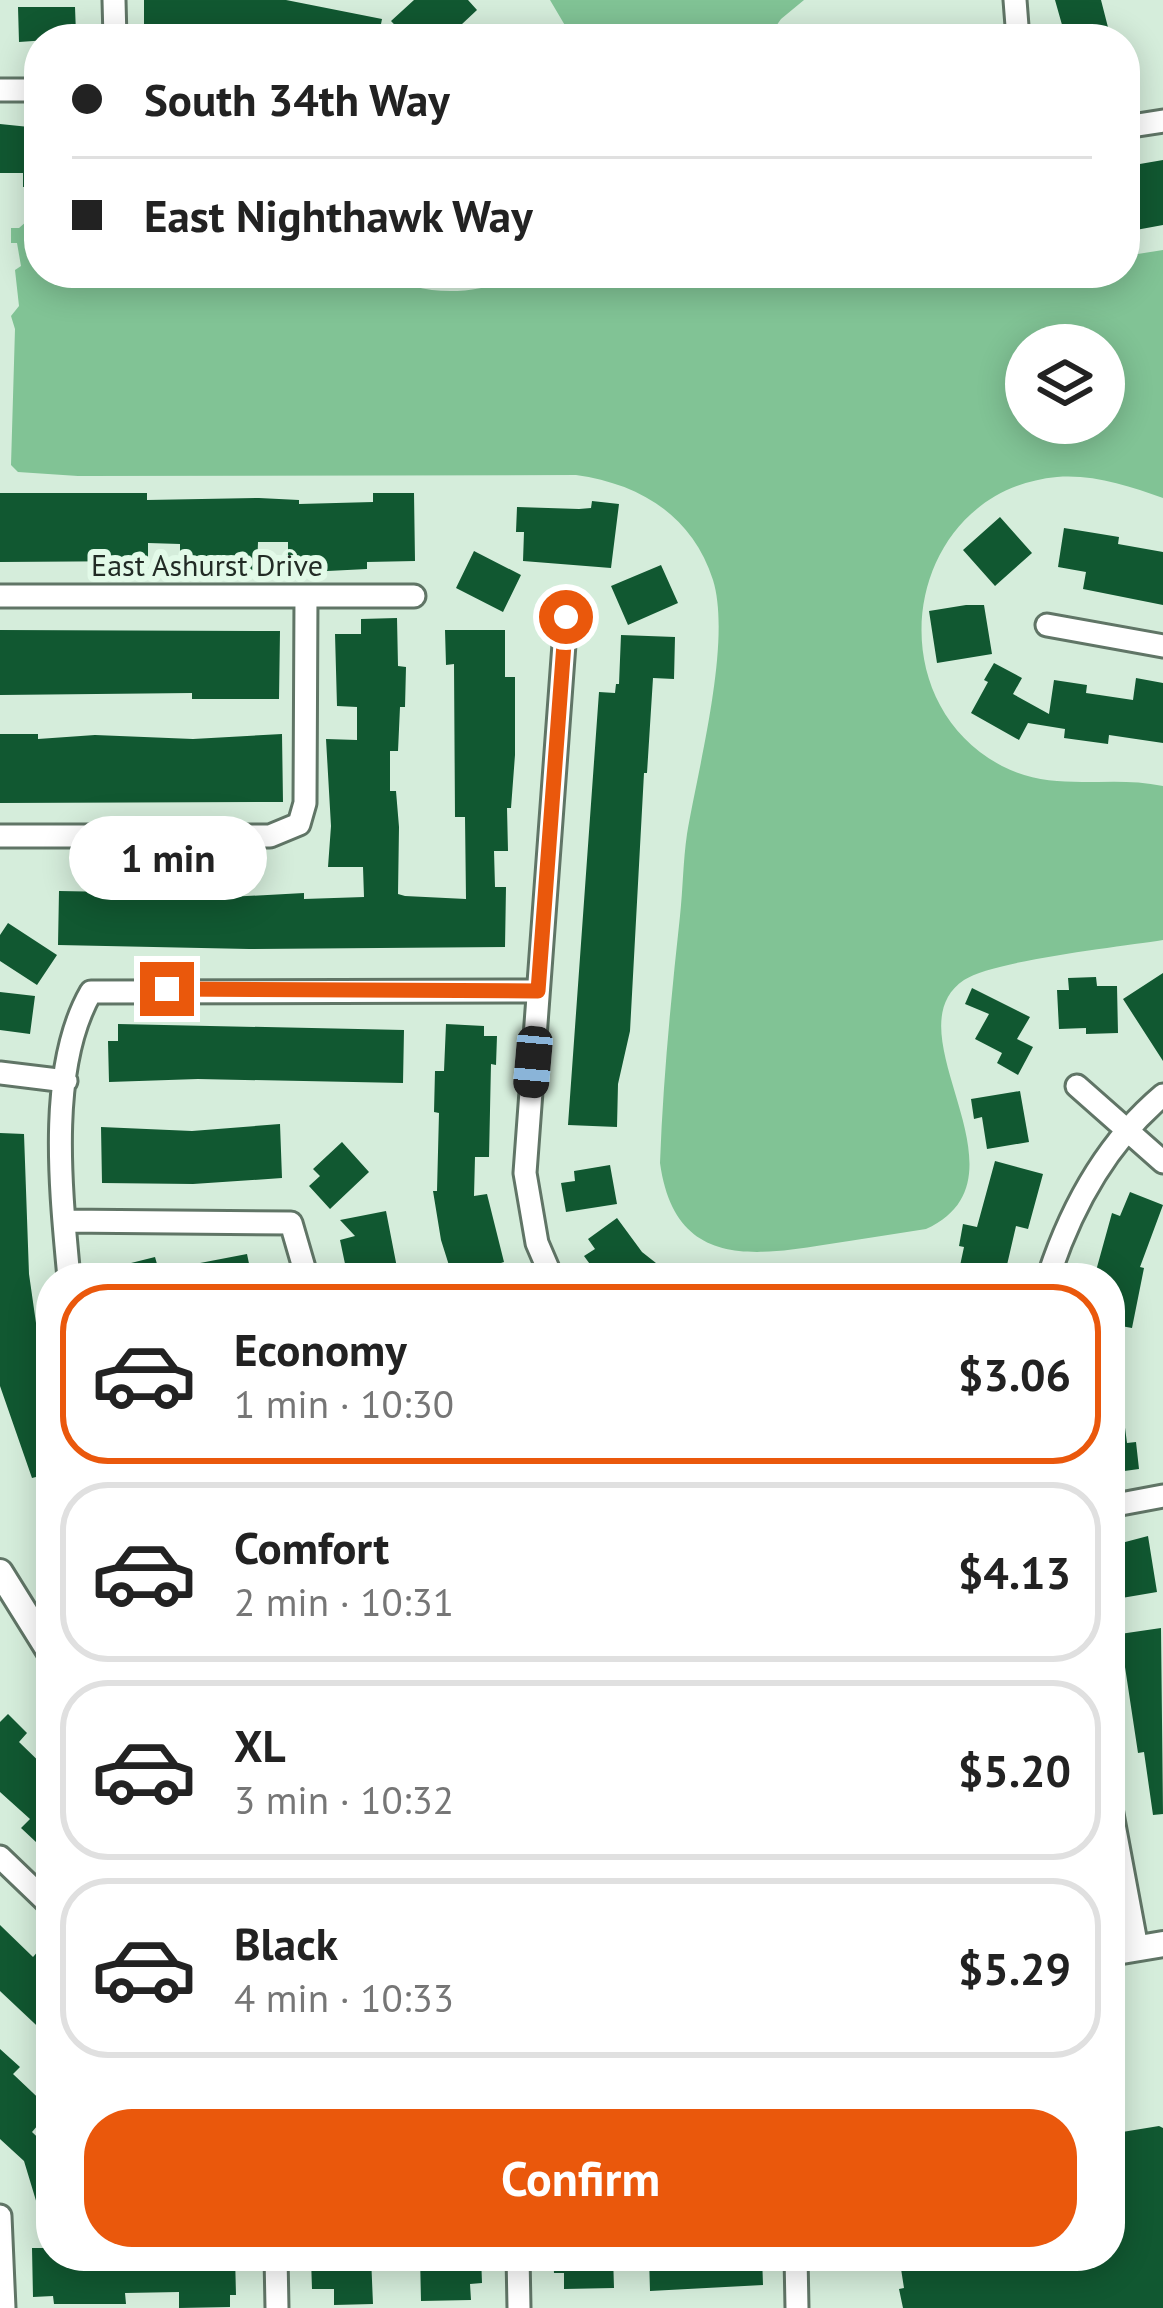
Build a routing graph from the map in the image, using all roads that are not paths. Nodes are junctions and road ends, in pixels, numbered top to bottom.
1 (0, 596) edge
2 (306, 596) junction
3 (414, 596) dead end
4 (566, 617) dead end
5 (1047, 625) dead end
6 (1163, 646) edge
7 (0, 836) edge
8 (538, 991) junction
9 (0, 1073) edge
10 (66, 1081) junction
11 (1077, 1086) dead end
12 (1163, 1095) edge
13 (1128, 1130) junction
14 (1163, 1162) edge
15 (64, 1221) junction
16 (68, 1263) edge
17 (303, 1263) edge
18 (545, 1263) edge
19 (1054, 1263) edge
20 (1163, 1496) edge
21 (1125, 1503) edge
22 (0, 1572) edge
23 (36, 1630) edge
24 (0, 1857) edge
25 (1125, 1884) edge
26 (36, 1892) edge
27 (1163, 1944) edge
28 (1137, 1948) junction
29 (1125, 1950) edge
30 (0, 2216) edge
31 (276, 2271) edge
32 (518, 2271) edge
33 (796, 2271) edge
34 (4, 2308) edge
35 (277, 2308) edge
36 (519, 2308) edge
37 (797, 2308) edge

1 - 2 street, East Ashurst Drive
2 - 3 street, East Ashurst Drive
2 - 7 street
4 - 8 street
5 - 6 street
8 - 10 street
8 - 18 street
9 - 10 street
10 - 15 street
11 - 13 street
12 - 13 street
13 - 14 street
13 - 19 street
15 - 16 street
15 - 17 street
20 - 21 street
22 - 23 street
24 - 26 street
25 - 28 street
27 - 28 street
28 - 29 street
30 - 34 street
31 - 35 street
32 - 36 street
33 - 37 street

